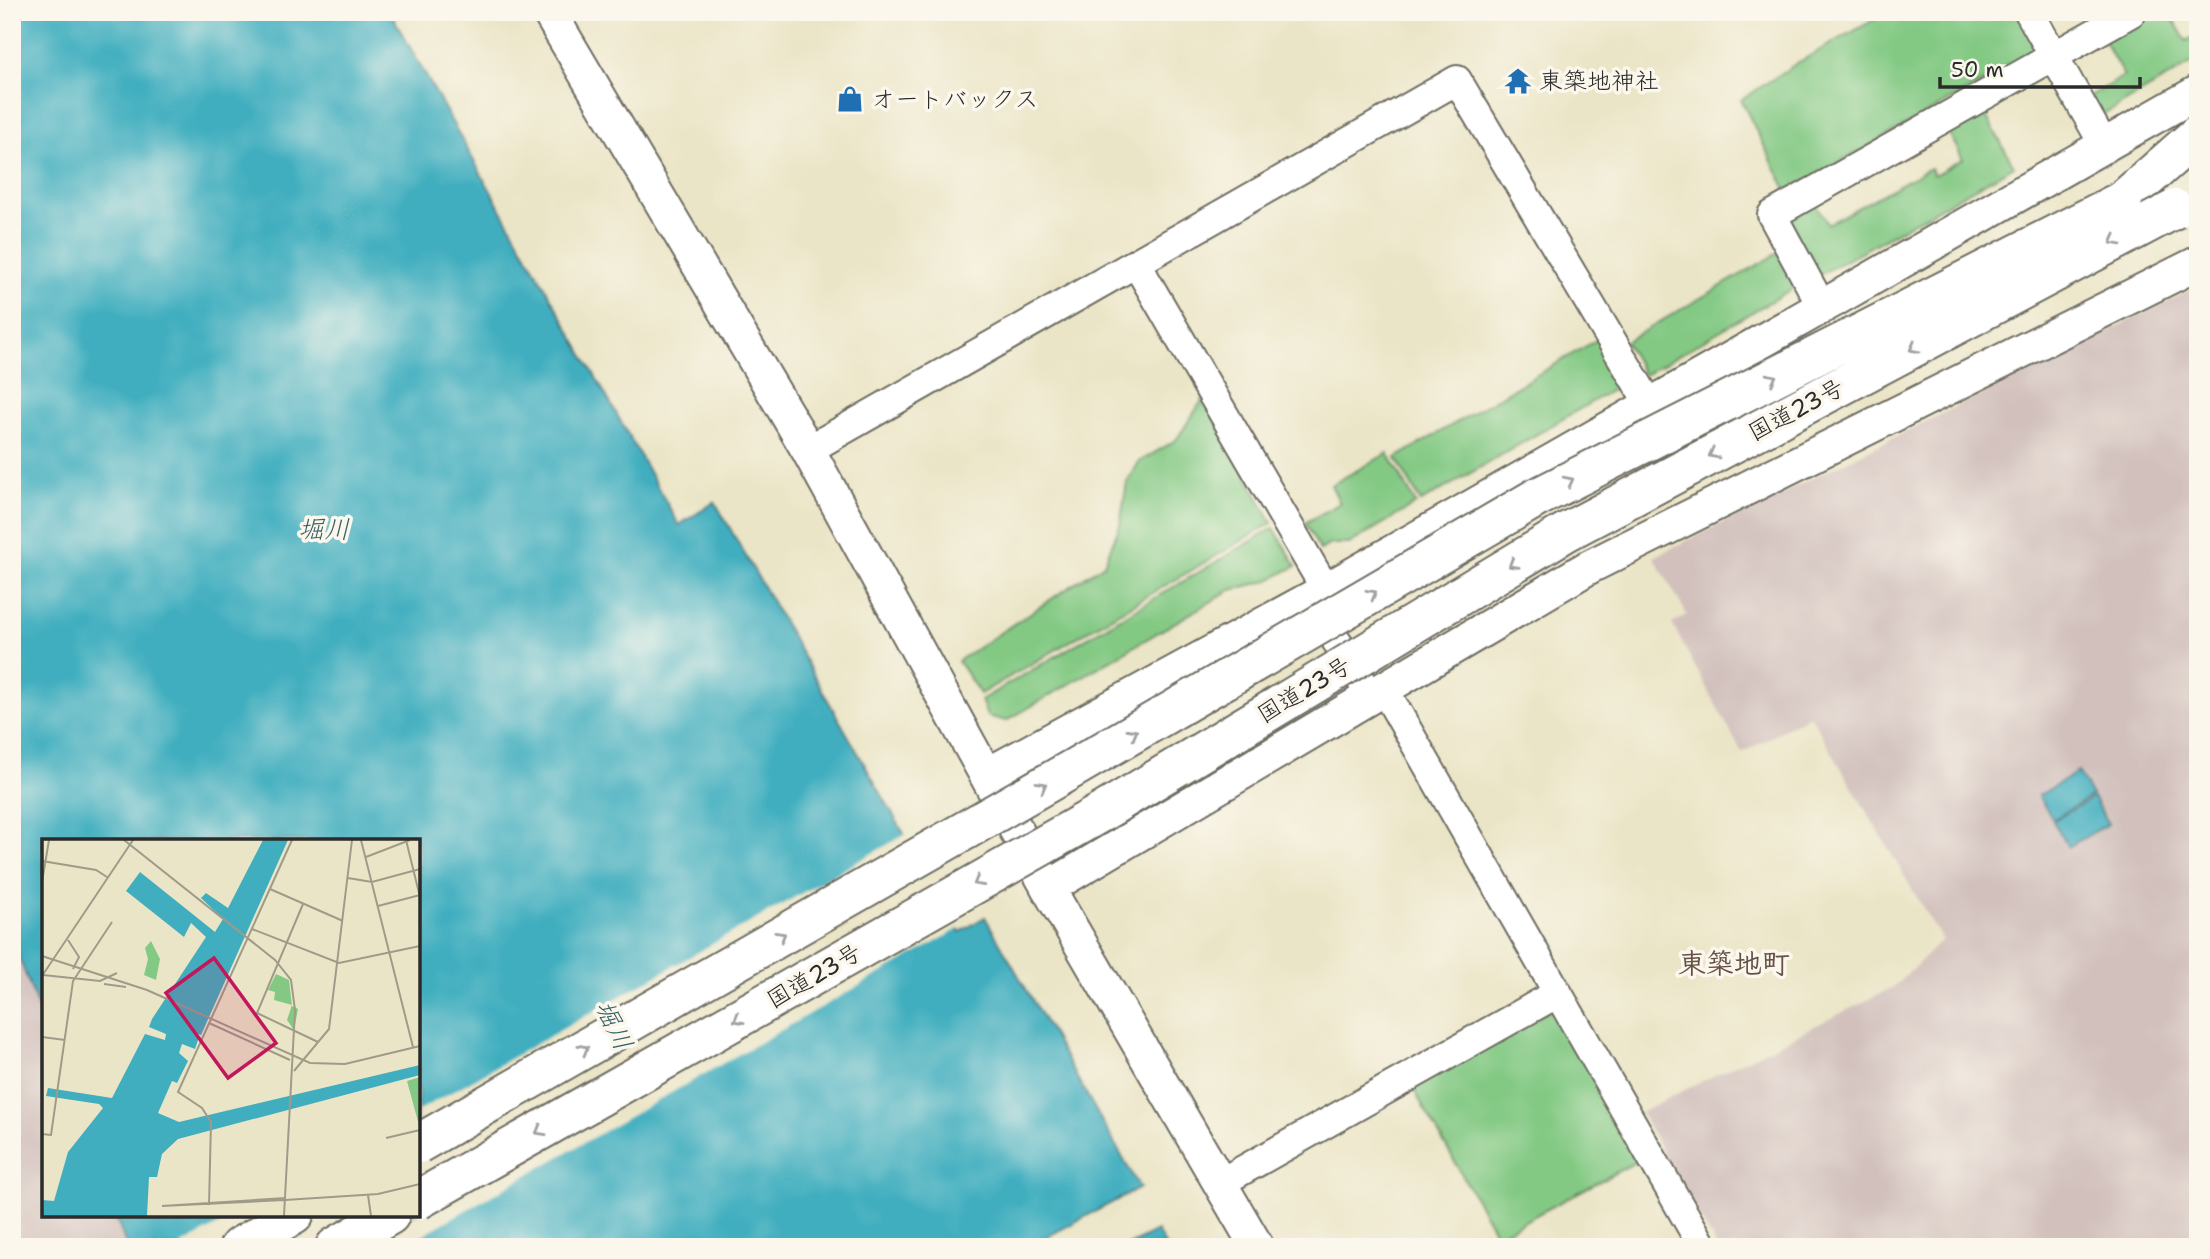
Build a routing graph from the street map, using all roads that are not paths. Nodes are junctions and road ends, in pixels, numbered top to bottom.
1 (549, 12) edge
2 (2029, 12) edge
3 (2132, 12) edge
4 (2054, 56) junction
5 (2198, 92) edge
6 (2198, 134) edge
7 (2104, 145) junction
8 (2198, 163) edge
9 (2123, 200) junction
10 (2190, 204) edge
11 (1136, 263) junction
12 (2198, 263) edge
13 (1821, 305) junction
14 (1650, 405) junction
15 (808, 450) junction
16 (1318, 595) junction
17 (1378, 692) junction
18 (987, 775) junction
19 (1048, 888) junction
20 (1558, 993) junction
21 (420, 1143) edge
22 (1220, 1182) junction
23 (420, 1198) edge
24 (291, 1217) edge
25 (387, 1217) edge
26 (239, 1247) edge
27 (335, 1247) edge
28 (1257, 1247) edge
29 (1703, 1247) edge

1 - 15 street
2 - 4 street
3 - 4 street
4 - 7 street
4 - 13 street
5 - 7 street
6 - 9 highway
7 - 13 street
8 - 9 highway, 国道23号
21 -> 9 highway, 国道23号, bridge
10 -> 23 highway, 国道23号, bridge
11 - 14 street
11 - 15 street
11 - 16 street
12 - 17 street
13 - 14 street
14 - 16 street
15 - 18 street
16 - 17 street
16 - 18 street
17 - 19 street
17 - 20 street
18 - 19 street
19 - 22 street
20 - 22 street
20 - 29 street
22 - 28 street
24 - 26 highway
25 - 27 highway

